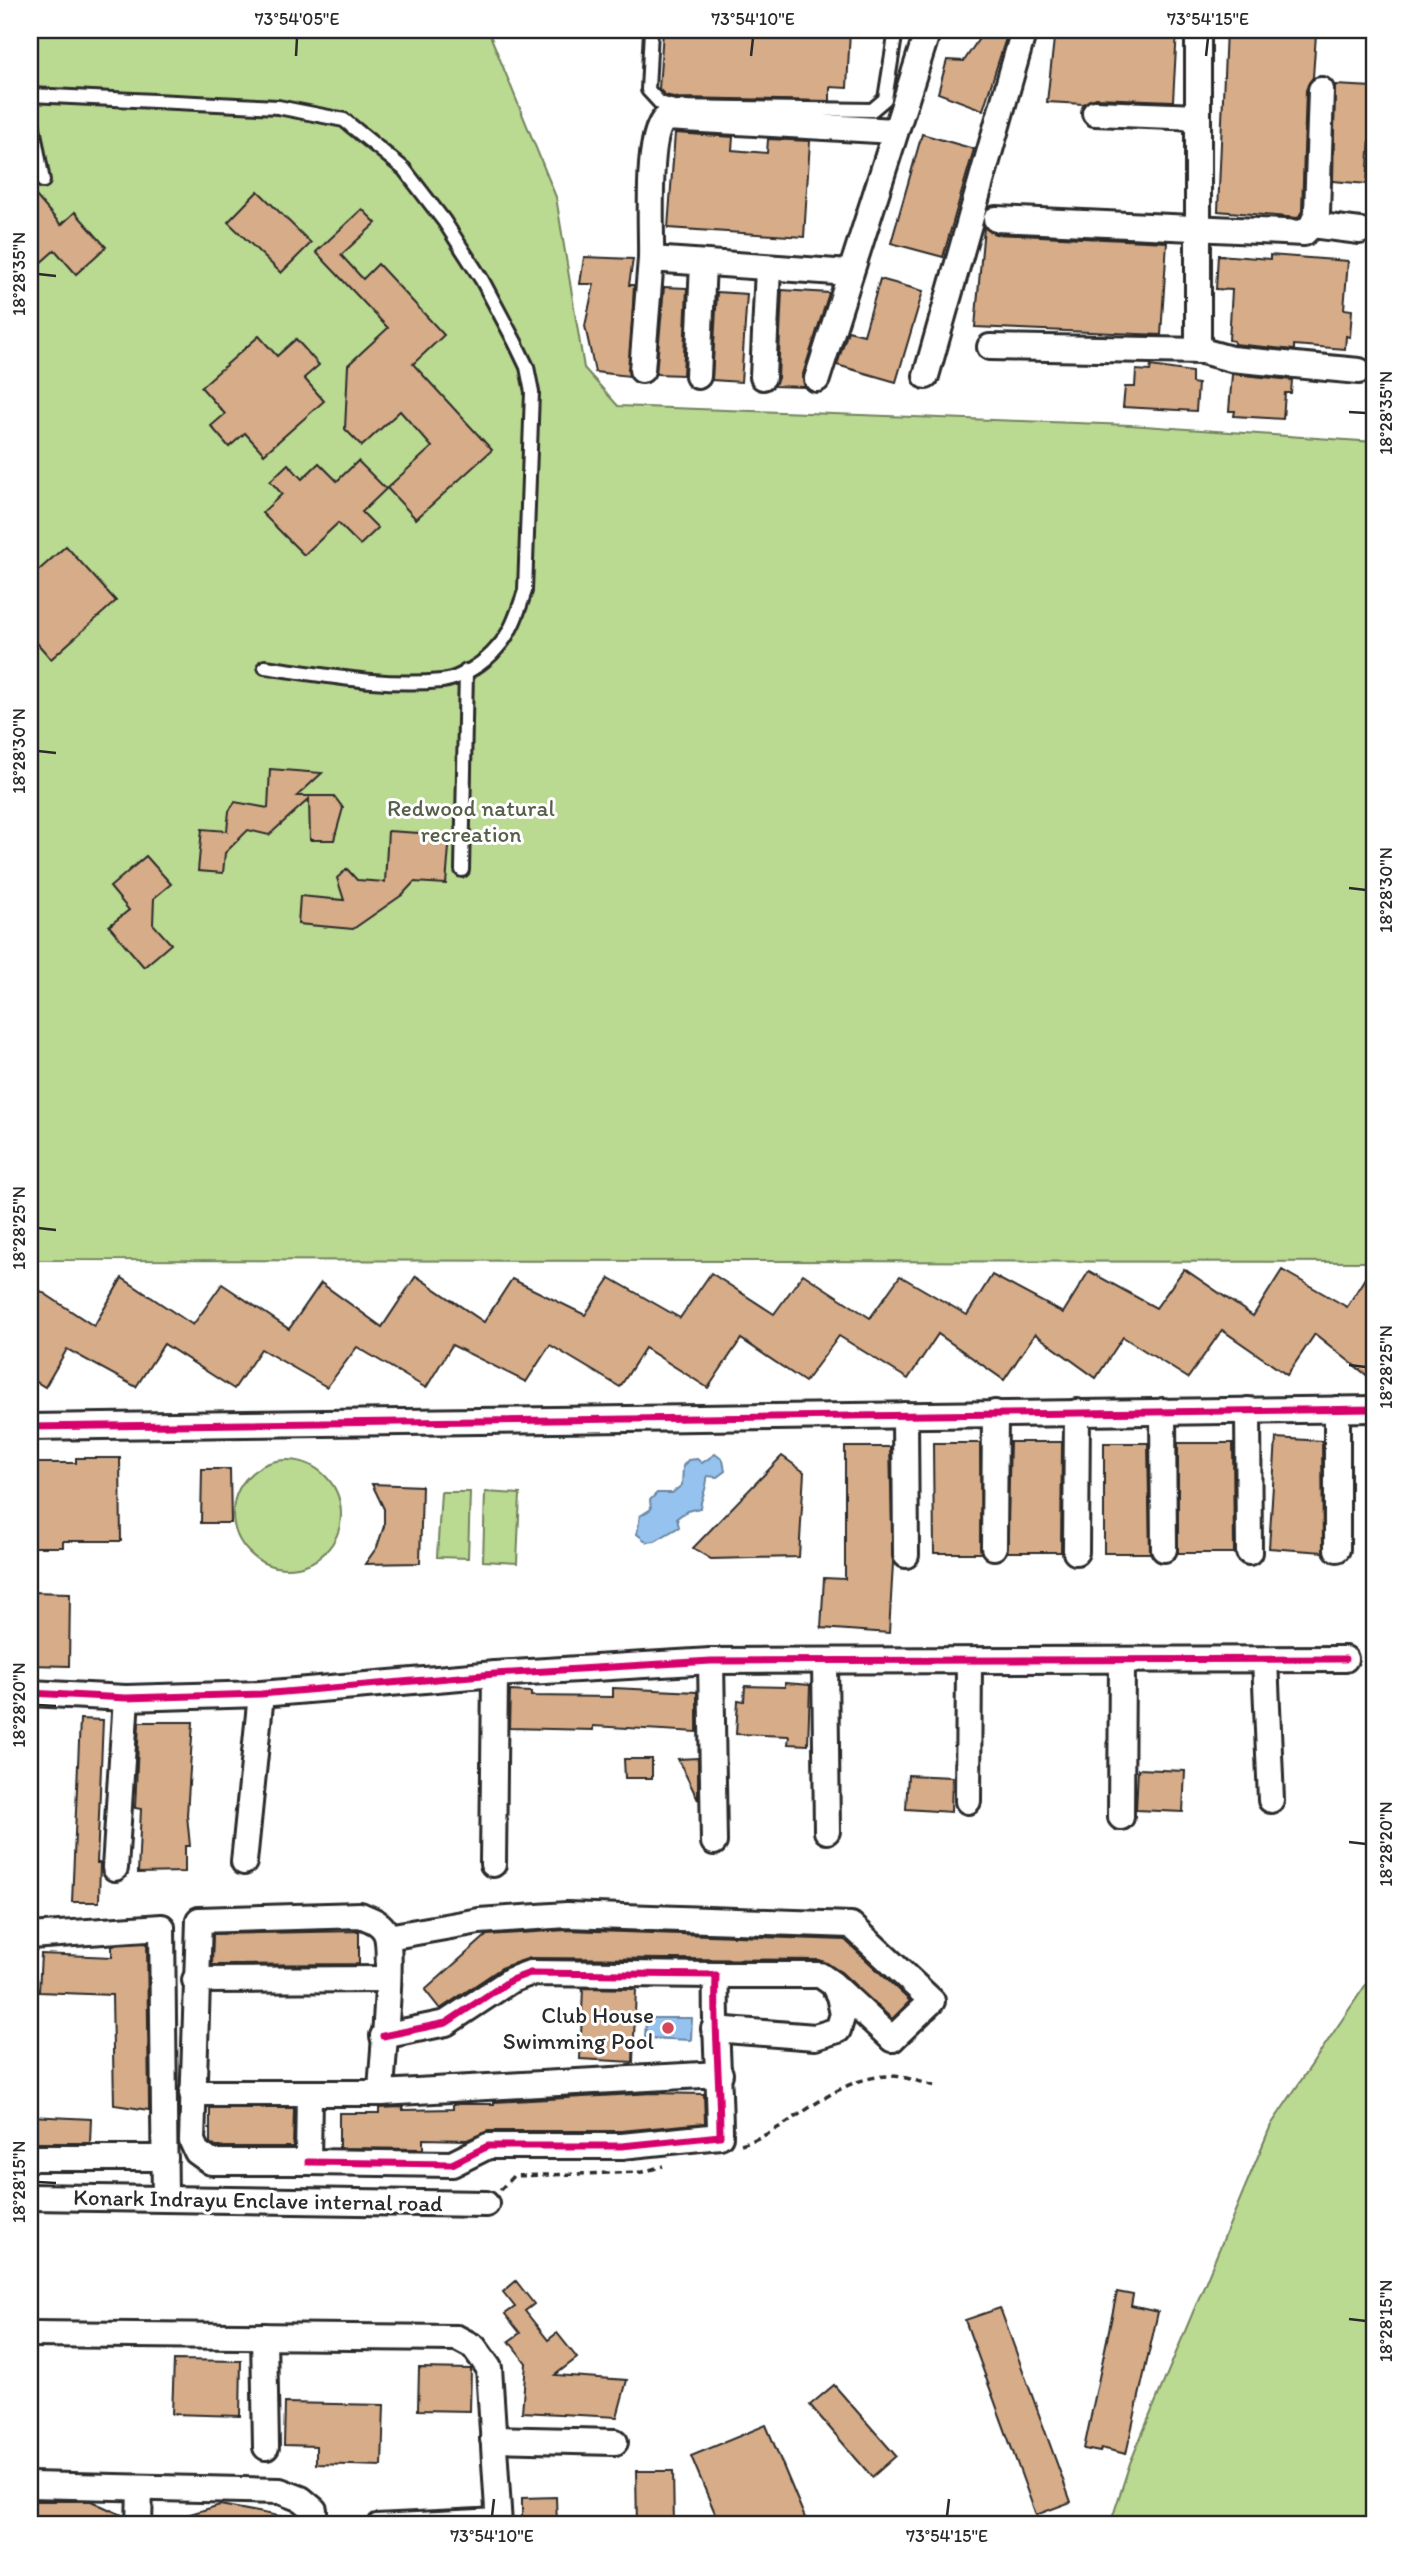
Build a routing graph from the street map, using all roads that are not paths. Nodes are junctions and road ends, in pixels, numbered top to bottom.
1 (651, 30) edge
2 (896, 30) edge
3 (928, 30) edge
4 (1024, 30) edge
5 (1198, 30) edge
6 (1321, 90) dead end
7 (30, 95) edge
8 (30, 111) edge
9 (1095, 113) dead end
10 (1198, 117) junction
11 (895, 131) junction
12 (43, 181) dead end
13 (996, 219) dead end
14 (1312, 225) junction
15 (1198, 230) junction
16 (1360, 231) dead end
17 (651, 259) junction
18 (703, 263) junction
19 (768, 268) junction
20 (850, 273) junction
21 (990, 347) dead end
22 (1202, 351) junction
23 (642, 370) dead end
24 (1359, 371) dead end
25 (698, 376) dead end
26 (926, 376) dead end
27 (763, 377) dead end
28 (817, 379) dead end
29 (265, 667) dead end
30 (466, 671) junction
31 (462, 870) dead end
32 (1337, 1409) junction
33 (1375, 1409) edge
34 (1248, 1410) junction
35 (1163, 1411) junction
36 (1077, 1412) junction
37 (995, 1413) junction
38 (905, 1415) junction
39 (30, 1427) edge
40 (994, 1547) dead end
41 (1164, 1549) dead end
42 (1337, 1549) dead end
43 (1076, 1552) dead end
44 (1249, 1552) dead end
45 (906, 1555) dead end
46 (1345, 1659) dead end
47 (1122, 1660) junction
48 (1265, 1660) junction
49 (710, 1661) junction
50 (825, 1661) junction
51 (969, 1661) junction
52 (495, 1674) junction
53 (30, 1693) edge
54 (261, 1694) junction
55 (126, 1699) junction
56 (1271, 1800) dead end
57 (968, 1801) dead end
58 (1121, 1817) dead end
59 (827, 1831) dead end
60 (714, 1842) dead end
61 (244, 1862) dead end
62 (493, 1864) dead end
63 (115, 1868) dead end
64 (30, 1936) edge
65 (388, 1937) junction
66 (716, 1975) junction
67 (388, 1979) junction
68 (195, 1980) junction
69 (833, 1985) junction
70 (714, 2029) junction
71 (838, 2031) junction
72 (383, 2036) junction
73 (892, 2039) junction
74 (720, 2074) junction
75 (192, 2093) junction
76 (381, 2093) junction
77 (309, 2094) junction
78 (30, 2158) edge
79 (165, 2158) junction
80 (312, 2162) junction
81 (30, 2197) edge
82 (165, 2199) junction
83 (316, 2201) junction
84 (486, 2204) dead end
85 (30, 2334) edge
86 (264, 2336) junction
87 (493, 2439) junction
88 (615, 2442) dead end
89 (266, 2447) dead end
90 (30, 2485) edge
91 (140, 2488) junction
92 (499, 2520) edge
93 (376, 2521) dead end
94 (465, 2522) edge
95 (139, 2525) edge
96 (314, 2525) edge

1 - 2 lane
3 - 11 street
4 - 26 street
5 - 10 street
6 - 14 street
7 - 30 lane
8 - 12 lane
9 - 10 street
10 - 15 street
11 - 17 street
11 - 20 street
13 - 15 street
14 - 15 street
14 - 16 street
15 - 22 street
17 - 18 street
17 - 23 street
18 - 19 street
18 - 25 street
19 - 20 street
19 - 27 street
20 - 28 street
21 - 22 street
22 - 24 street
29 - 30 lane
30 - 31 lane
32 - 33 street
32 - 34 street
32 - 42 street
34 - 35 street
34 - 44 street
35 - 36 street
35 - 41 street
36 - 37 street
36 - 43 street
37 - 38 street
37 - 40 street
38 - 39 street
38 - 45 street
46 - 48 street
47 - 48 street
47 - 51 street
47 - 58 street
48 - 56 street
49 - 50 street
49 - 52 street
49 - 60 street
50 - 51 street
50 - 59 street
51 - 57 street
52 - 54 street
52 - 62 street
53 - 55 street
54 - 55 street
54 - 61 street
55 - 63 street
64 - 79 street
65 - 67 street
65 - 68 street
65 - 73 street
66 - 69 street
66 - 70 street
66 - 72 street
67 - 68 street
67 - 72 street
68 - 75 street
69 - 71 street
69 - 73 street
70 - 71 street
70 - 74 street
71 - 73 street
72 - 76 street
74 - 76 street
74 - 80 street
75 - 77 street
75 - 80 street
76 - 77 street
77 - 80 street
78 - 79 street
79 - 82 street
80 - 83 street
81 - 82 street, Konark Indrayu Enclave internal road
82 - 83 street, Konark Indrayu Enclave internal road
83 - 84 street, Konark Indrayu Enclave internal road
85 - 86 street
86 - 87 street
86 - 89 street
87 - 88 street
87 - 92 street
90 - 91 street
91 - 95 street
91 - 96 street
92 - 94 lane
93 - 94 lane

